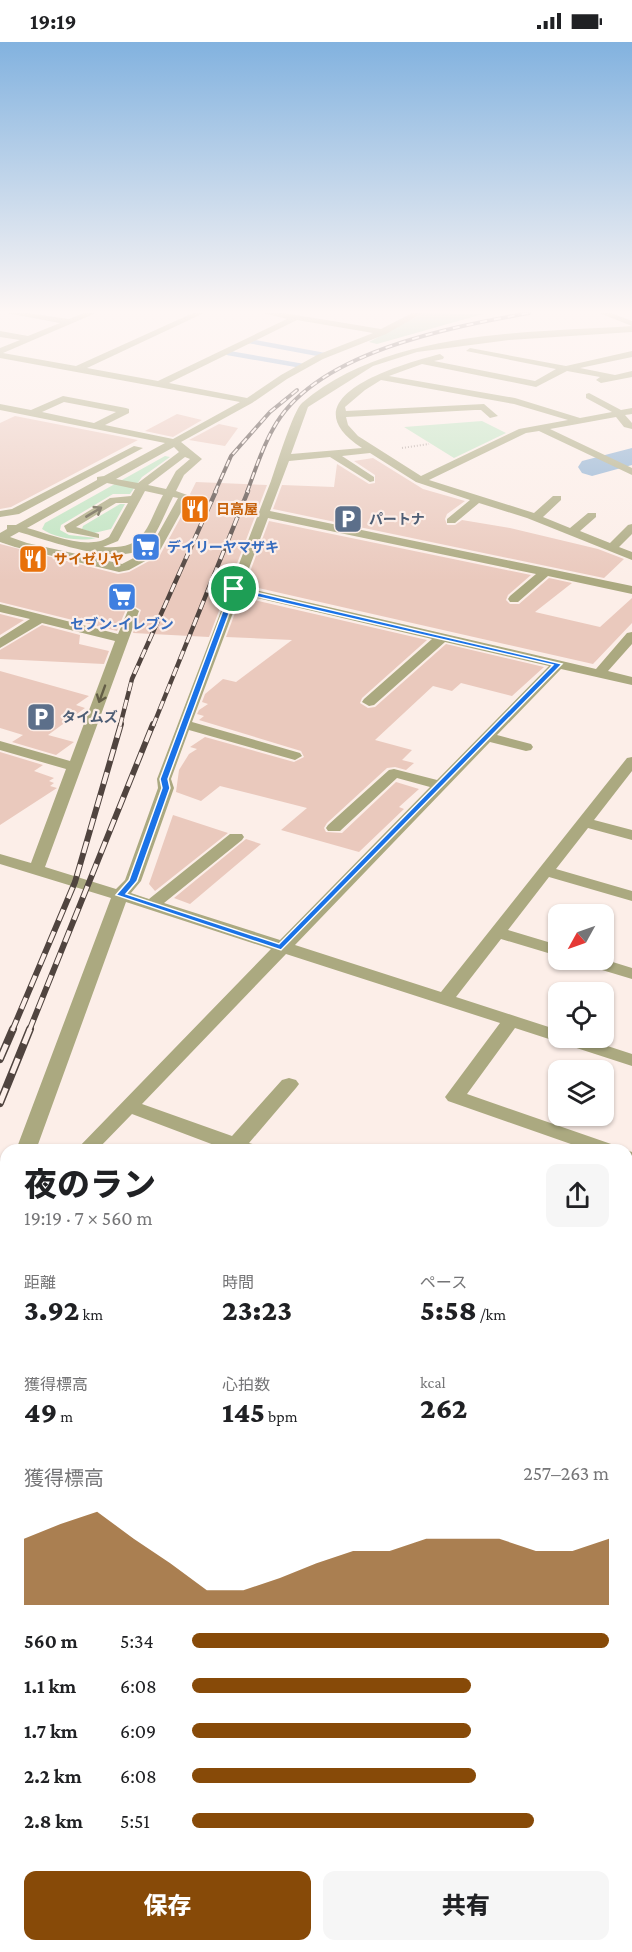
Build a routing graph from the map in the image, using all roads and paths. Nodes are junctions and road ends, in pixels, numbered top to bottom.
1 (56, 402) edge
2 (79, 402) edge
3 (247, 402) edge
4 (308, 402) edge
5 (343, 402) edge
6 (519, 402) edge
7 (601, 402) edge
8 (0, 407) edge
9 (632, 411) edge
10 (619, 412) junction
11 (31, 414) junction
12 (339, 414) junction
13 (493, 416) dead end
14 (578, 420) junction
15 (95, 426) junction
16 (632, 426) edge
17 (538, 427) junction
18 (151, 442) dead end
19 (175, 442) junction
20 (370, 450) junction
21 (185, 452) junction
22 (334, 454) junction
23 (283, 458) junction
24 (620, 466) edge
25 (88, 477) dead end
26 (370, 479) dead end
27 (420, 480) junction
28 (556, 498) dead end
29 (135, 499) junction
30 (477, 499) junction
31 (262, 513) junction
32 (0, 514) edge
33 (592, 515) dead end
34 (535, 518) junction
35 (451, 521) dead end
36 (0, 525) edge
37 (632, 527) edge
38 (18, 529) junction
39 (117, 532) junction
40 (572, 532) junction
41 (0, 538) edge
42 (78, 545) junction
43 (612, 548) junction
44 (632, 556) edge
45 (545, 572) junction
46 (234, 589) junction
47 (632, 590) edge
48 (514, 599) dead end
49 (0, 608) edge
50 (133, 610) dead end
51 (41, 618) junction
52 (632, 636) edge
53 (442, 637) junction
54 (122, 639) junction
55 (0, 644) edge
56 (558, 664) junction
57 (599, 673) junction
58 (632, 681) edge
59 (369, 702) dead end
60 (184, 724) junction
61 (487, 737) junction
62 (0, 746) edge
63 (526, 747) dead end
64 (295, 756) dead end
65 (632, 761) edge
66 (75, 767) junction
67 (625, 779) edge
68 (440, 785) junction
69 (584, 822) junction
70 (334, 828) dead end
71 (632, 835) edge
72 (236, 837) dead end
73 (0, 859) edge
74 (36, 870) junction
75 (546, 871) junction
76 (120, 895) junction
77 (632, 896) edge
78 (152, 905) junction
79 (497, 932) junction
80 (281, 947) junction
81 (548, 948) edge
82 (614, 968) edge
83 (632, 974) edge
84 (445, 999) junction
85 (511, 1021) junction
86 (548, 1033) edge
87 (595, 1048) edge
88 (632, 1060) edge
89 (289, 1084) dead end
90 (130, 1106) junction
91 (28, 1144) edge
92 (92, 1144) edge
93 (225, 1144) edge
94 (242, 1144) edge
95 (590, 1144) edge

1 - 11 street
2 - 15 street
3 - 19 street
4 - 23 street
5 - 12 street
6 - 14 street
7 - 10 street
8 - 11 street
9 - 10 street
10 - 14 street
10 - 16 street
11 - 15 street
12 - 13 street
12 - 20 street
14 - 17 street
15 - 19 street
17 - 24 street
17 - 27 street
18 - 32 street
19 - 21 street
19 - 38 street
20 - 22 street
20 - 27 street
21 - 29 street
21 - 42 street
22 - 23 street
22 - 26 street
23 - 31 street
25 - 41 street
27 - 30 street
28 - 34 street
29 - 39 street
39 -> 29 street
30 - 34 street
30 - 35 street
31 - 45 street
31 - 46 street
33 - 40 street
34 - 40 street
36 - 38 street
37 - 43 street
38 - 41 street
38 - 42 street
39 - 42 street
40 - 43 street
43 - 44 street
45 - 47 street
45 - 48 street
46 - 53 street
46 - 60 street
49 - 51 street
50 - 54 street
51 - 54 street
51 - 55 street
52 - 57 street
53 - 56 street
53 - 59 street
54 -> 66 street
56 - 57 street
56 - 61 street
57 - 58 street
60 - 64 street
60 - 76 street
61 - 63 street
61 - 68 street
62 - 66 street
65 - 67 street
66 - 74 street
67 - 69 street
68 - 70 street
68 - 80 street
69 - 71 street
69 - 75 street
72 - 78 street
73 - 74 street
74 - 76 street
75 - 77 street
75 - 79 street
76 - 78 street
76 - 91 street
78 - 80 street
79 - 81 street
79 - 84 street
80 - 84 street
80 - 90 street
82 - 83 street
84 - 85 street
85 - 86 street
85 - 95 street
87 - 88 street
89 - 94 street
90 - 92 street
90 - 93 street

